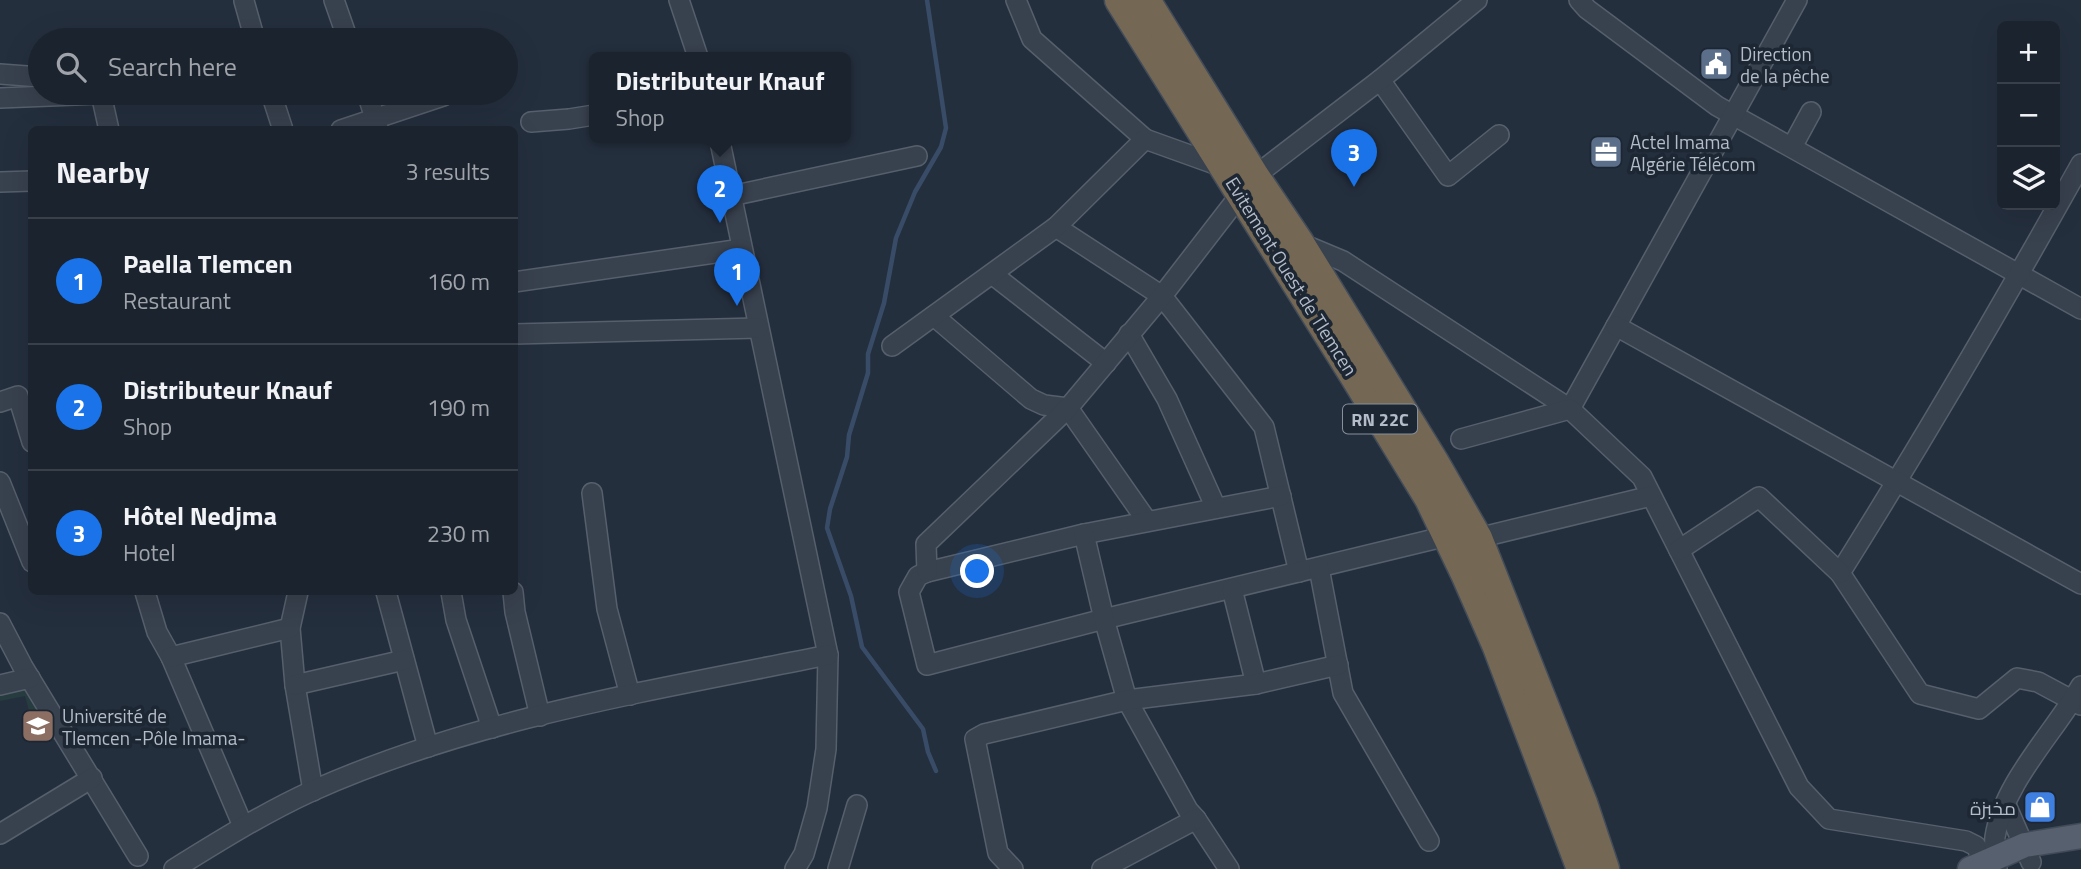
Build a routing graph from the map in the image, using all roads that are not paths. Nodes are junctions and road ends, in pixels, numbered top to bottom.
1 (334, 0) edge
2 (679, 0) edge
3 (1016, 0) edge
4 (1119, 0) edge
5 (1146, 0) edge
6 (1477, 0) edge
7 (1579, 0) edge
8 (1797, 0) edge
9 (244, 1) edge
10 (252, 28) edge
11 (344, 28) edge
12 (696, 52) edge
13 (0, 74) edge
14 (28, 75) edge
15 (1380, 80) junction
16 (28, 97) edge
17 (0, 98) edge
18 (103, 105) edge
19 (275, 105) edge
20 (371, 105) edge
21 (421, 105) edge
22 (1811, 112) dead end
23 (1735, 115) junction
24 (589, 116) edge
25 (531, 121) dead end
26 (377, 123) edge
27 (108, 126) edge
28 (282, 126) edge
29 (1499, 135) dead end
30 (1145, 139) junction
31 (720, 143) edge
32 (1792, 147) junction
33 (917, 156) dead end
34 (2081, 164) edge
35 (1223, 167) junction
36 (28, 181) edge
37 (0, 182) edge
38 (1247, 186) junction
39 (731, 196) junction
40 (1056, 228) junction
41 (1300, 243) junction
42 (742, 249) junction
43 (992, 274) junction
44 (2019, 274) junction
45 (518, 281) edge
46 (1162, 296) junction
47 (2081, 309) edge
48 (934, 316) junction
49 (1616, 326) junction
50 (758, 328) junction
51 (518, 334) edge
52 (1129, 334) junction
53 (892, 346) dead end
54 (1106, 363) junction
55 (17, 397) edge
56 (1068, 408) junction
57 (1570, 409) junction
58 (28, 430) edge
59 (1461, 439) dead end
60 (0, 482) edge
61 (1897, 482) junction
62 (592, 494) dead end
63 (1280, 496) junction
64 (1651, 496) junction
65 (1216, 508) junction
66 (1147, 521) junction
67 (1084, 534) junction
68 (1447, 536) junction
69 (1478, 538) junction
70 (1679, 550) junction
71 (28, 552) edge
72 (1319, 568) junction
73 (927, 572) junction
74 (1299, 572) junction
75 (1840, 573) junction
76 (2081, 584) edge
77 (1232, 589) junction
78 (146, 595) edge
79 (297, 595) edge
80 (387, 595) edge
81 (452, 595) edge
82 (513, 595) edge
83 (1104, 619) junction
84 (0, 623) edge
85 (290, 628) junction
86 (828, 655) junction
87 (170, 657) junction
88 (404, 660) junction
89 (1338, 666) junction
90 (0, 673) edge
91 (27, 673) junction
92 (1256, 684) junction
93 (0, 685) edge
94 (295, 685) junction
95 (630, 695) junction
96 (2078, 698) edge
97 (1126, 700) junction
98 (540, 716) junction
99 (492, 729) junction
100 (428, 747) junction
101 (92, 778) junction
102 (313, 791) junction
103 (2006, 804) junction
104 (857, 805) dead end
105 (1196, 819) junction
106 (243, 826) junction
107 (0, 834) edge
108 (2081, 836) edge
109 (1429, 841) dead end
110 (2081, 850) edge
111 (138, 856) dead end
112 (2002, 862) edge
113 (174, 869) edge
114 (795, 869) edge
115 (838, 869) edge
116 (1013, 869) edge
117 (1102, 869) edge
118 (1229, 869) edge
119 (1581, 869) edge
120 (1605, 869) edge

1 - 11 street
2 - 12 street
3 - 30 street
4 - 35 highway, Evitement Ouest de Tlemcen / RN 22C
5 - 38 highway, Evitement Ouest de Tlemcen / RN 22C
6 - 15 street
7 - 23 street
8 - 23 street
9 - 10 street
13 - 14 street
15 - 29 street
15 - 38 street
16 - 17 street
18 - 27 street
19 - 28 street
20 - 26 street
21 - 26 street
22 - 32 street
23 - 32 street
23 - 49 street
24 - 25 street
30 - 35 street
30 - 40 street
31 - 39 street
32 - 44 street
33 - 39 street
34 - 44 street
35 - 38 highway, Evitement Ouest de Tlemcen / RN 22C
36 - 37 street
38 - 41 highway, Evitement Ouest de Tlemcen / RN 22C
38 - 46 street
38 - 68 highway, Evitement Ouest de Tlemcen / RN 22C
39 - 42 street
40 - 43 street
40 - 46 street
41 - 57 street
41 - 69 highway, Evitement Ouest de Tlemcen / RN 22C
42 - 45 street
42 - 50 street
43 - 48 street
43 - 54 street
44 - 47 street
44 - 61 street
46 - 52 street
46 - 63 street
48 - 53 street
48 - 56 street
49 - 57 street
49 - 61 street
50 - 51 street
50 - 86 street
52 - 54 street
52 - 65 street
54 - 56 street
55 - 58 street
56 - 66 street
56 - 73 street
57 - 59 street
57 - 64 street
60 - 71 street
61 - 75 street
61 - 76 street
62 - 95 street
63 - 65 street
63 - 74 street
64 - 69 street
64 - 70 street
65 - 66 street
66 - 67 street
67 - 73 street
67 - 83 street
68 - 72 street
68 - 119 highway, Evitement Ouest de Tlemcen / RN 22C
69 - 120 highway, Evitement Ouest de Tlemcen / RN 22C
70 - 75 street
70 - 112 street
72 - 74 street
72 - 89 street
73 - 83 street
74 - 77 street
75 - 96 street
77 - 83 street
77 - 92 street
78 - 87 street
79 - 85 street
80 - 88 street
81 - 99 street
82 - 98 street
83 - 97 street
84 - 91 street
85 - 87 street
85 - 94 street
86 - 95 street
86 - 114 street
87 - 106 street
88 - 94 street
88 - 100 street
89 - 92 street
89 - 109 street
90 - 91 street
91 - 93 street
91 - 101 street
92 - 97 street
94 - 102 street
95 - 98 street
96 - 103 street
97 - 105 street
97 - 116 street
98 - 99 street
99 - 100 street
100 - 102 street
101 - 107 street
101 - 111 street
102 - 106 street
103 - 112 street
103 - 112 street
104 - 115 street
105 - 117 street
105 - 118 street
106 - 113 street
108 - 112 main road
110 - 112 main road

